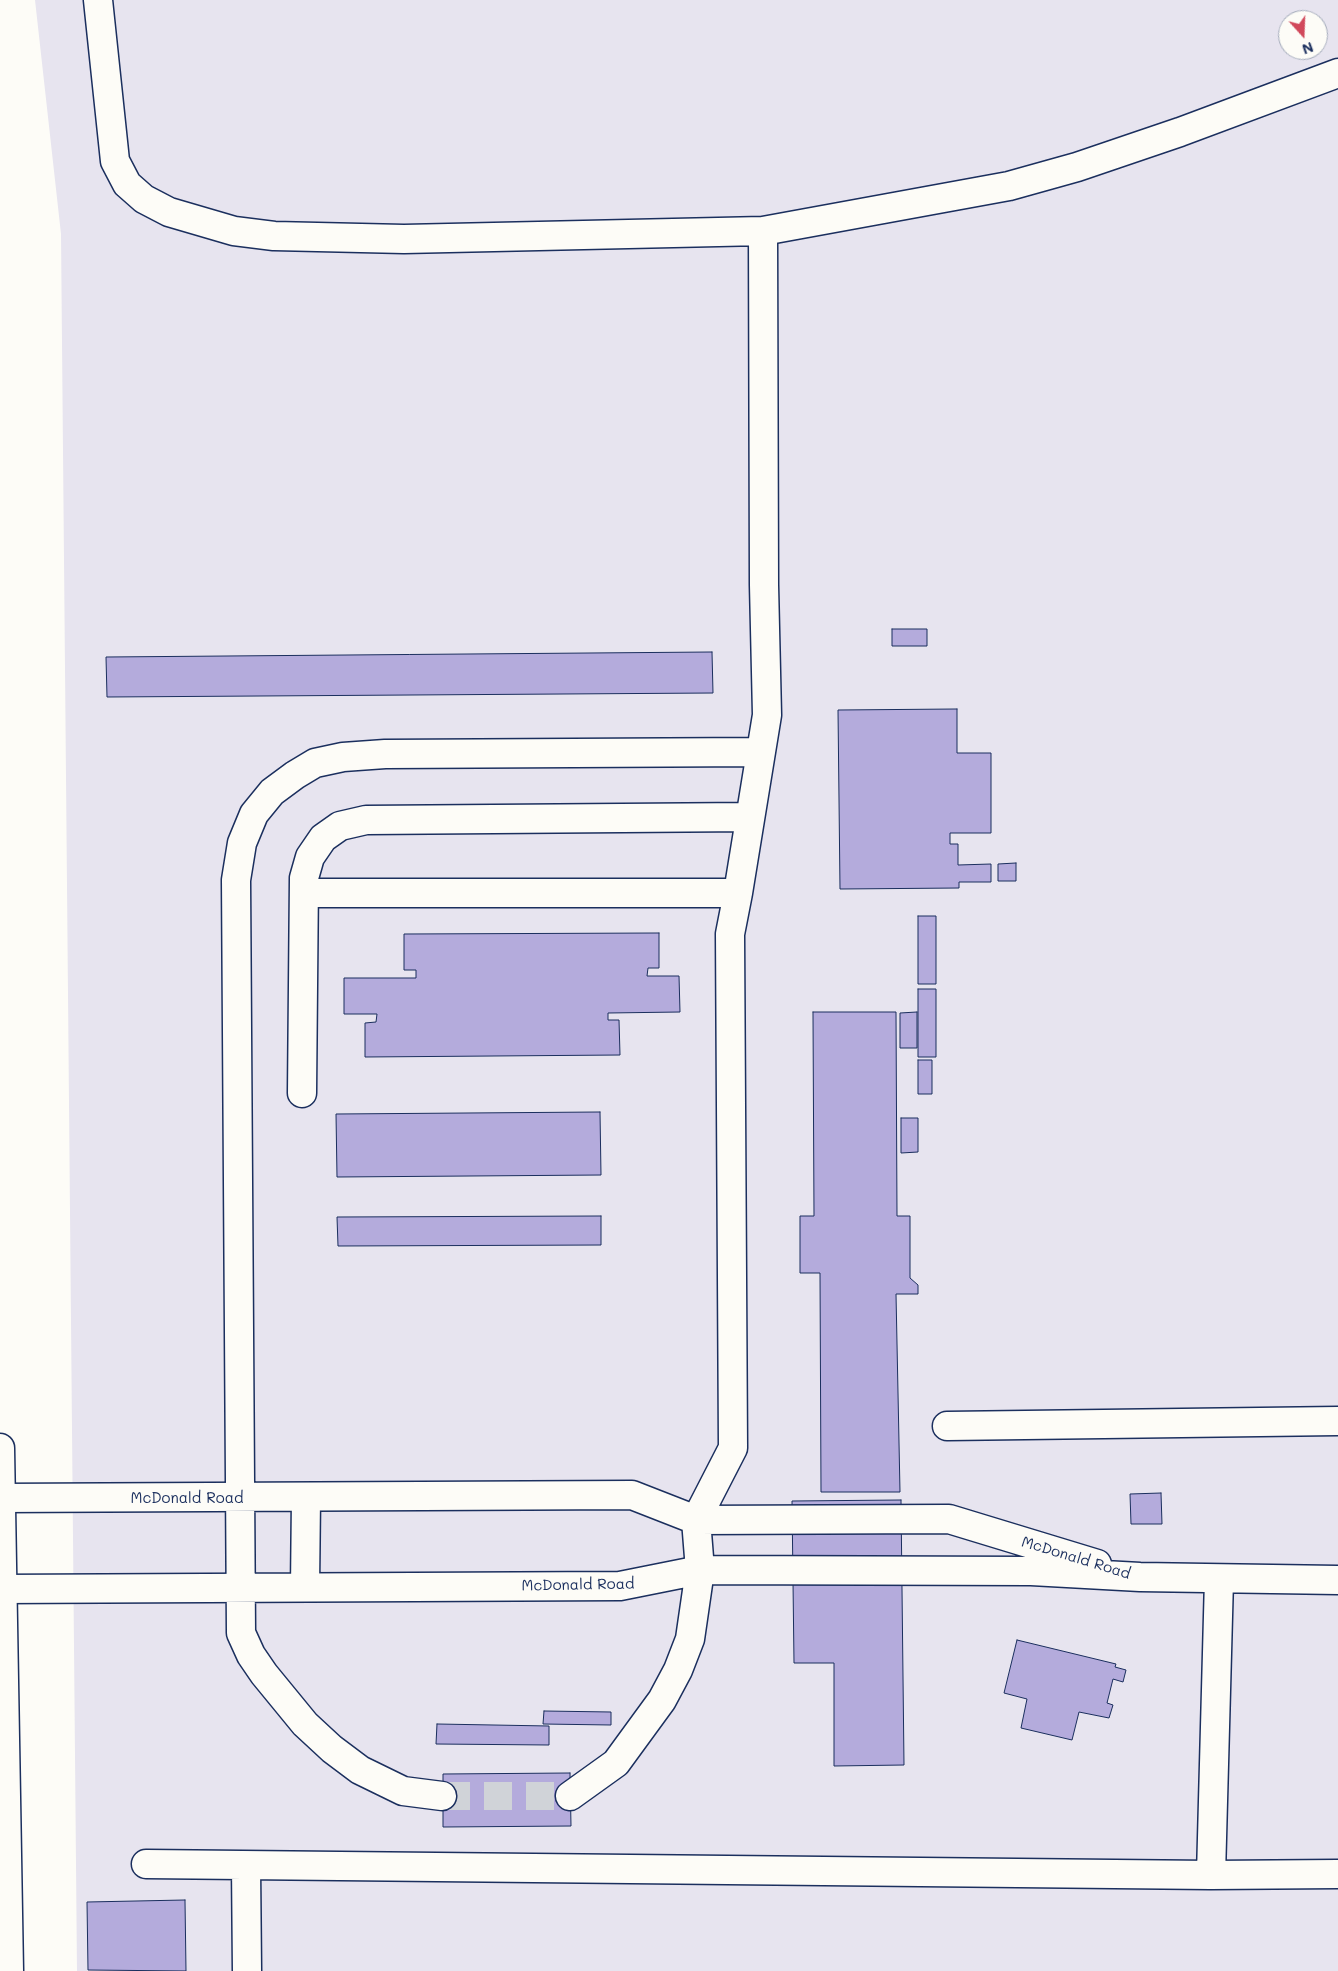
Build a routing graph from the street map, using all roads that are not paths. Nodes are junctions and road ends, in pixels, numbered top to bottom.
1 (98, 0) edge
2 (1338, 73) edge
3 (763, 232) junction
4 (761, 752) junction
5 (750, 816) junction
6 (304, 893) junction
7 (738, 893) junction
8 (302, 1093) dead end
9 (1338, 1421) edge
10 (947, 1426) dead end
11 (0, 1448) edge
12 (0, 1498) edge
13 (240, 1498) junction
14 (306, 1498) junction
15 (696, 1520) junction
16 (700, 1570) junction
17 (1140, 1577) junction
18 (1220, 1579) junction
19 (1338, 1580) edge
20 (305, 1587) junction
21 (239, 1589) junction
22 (1, 1590) edge
23 (442, 1796) tunnel mouth
24 (570, 1796) tunnel mouth
25 (146, 1864) dead end
26 (246, 1866) junction
27 (1338, 1874) edge
28 (1211, 1875) junction
29 (9, 1971) edge
30 (247, 1971) edge

1 - 3 main road
2 - 3 main road
3 - 4 main road
4 - 5 main road
4 - 13 main road
5 - 6 main road
5 - 7 main road
6 - 7 main road
6 - 8 main road
7 - 15 main road
9 - 10 main road
11 - 12 main road
12 - 13 main road, McDonald Road
12 - 22 main road
13 - 14 main road, McDonald Road
13 - 21 main road
14 - 15 main road, McDonald Road
14 - 20 main road
15 - 16 main road
15 - 17 main road, McDonald Road
16 - 17 main road, McDonald Road
16 - 20 main road, McDonald Road
16 - 24 main road
17 - 18 main road
18 - 19 main road
18 - 28 main road
20 - 21 main road, McDonald Road
21 - 22 main road, McDonald Road
21 - 23 main road
22 - 29 main road
25 - 26 main road
26 - 28 main road
26 - 30 main road
27 - 28 main road

